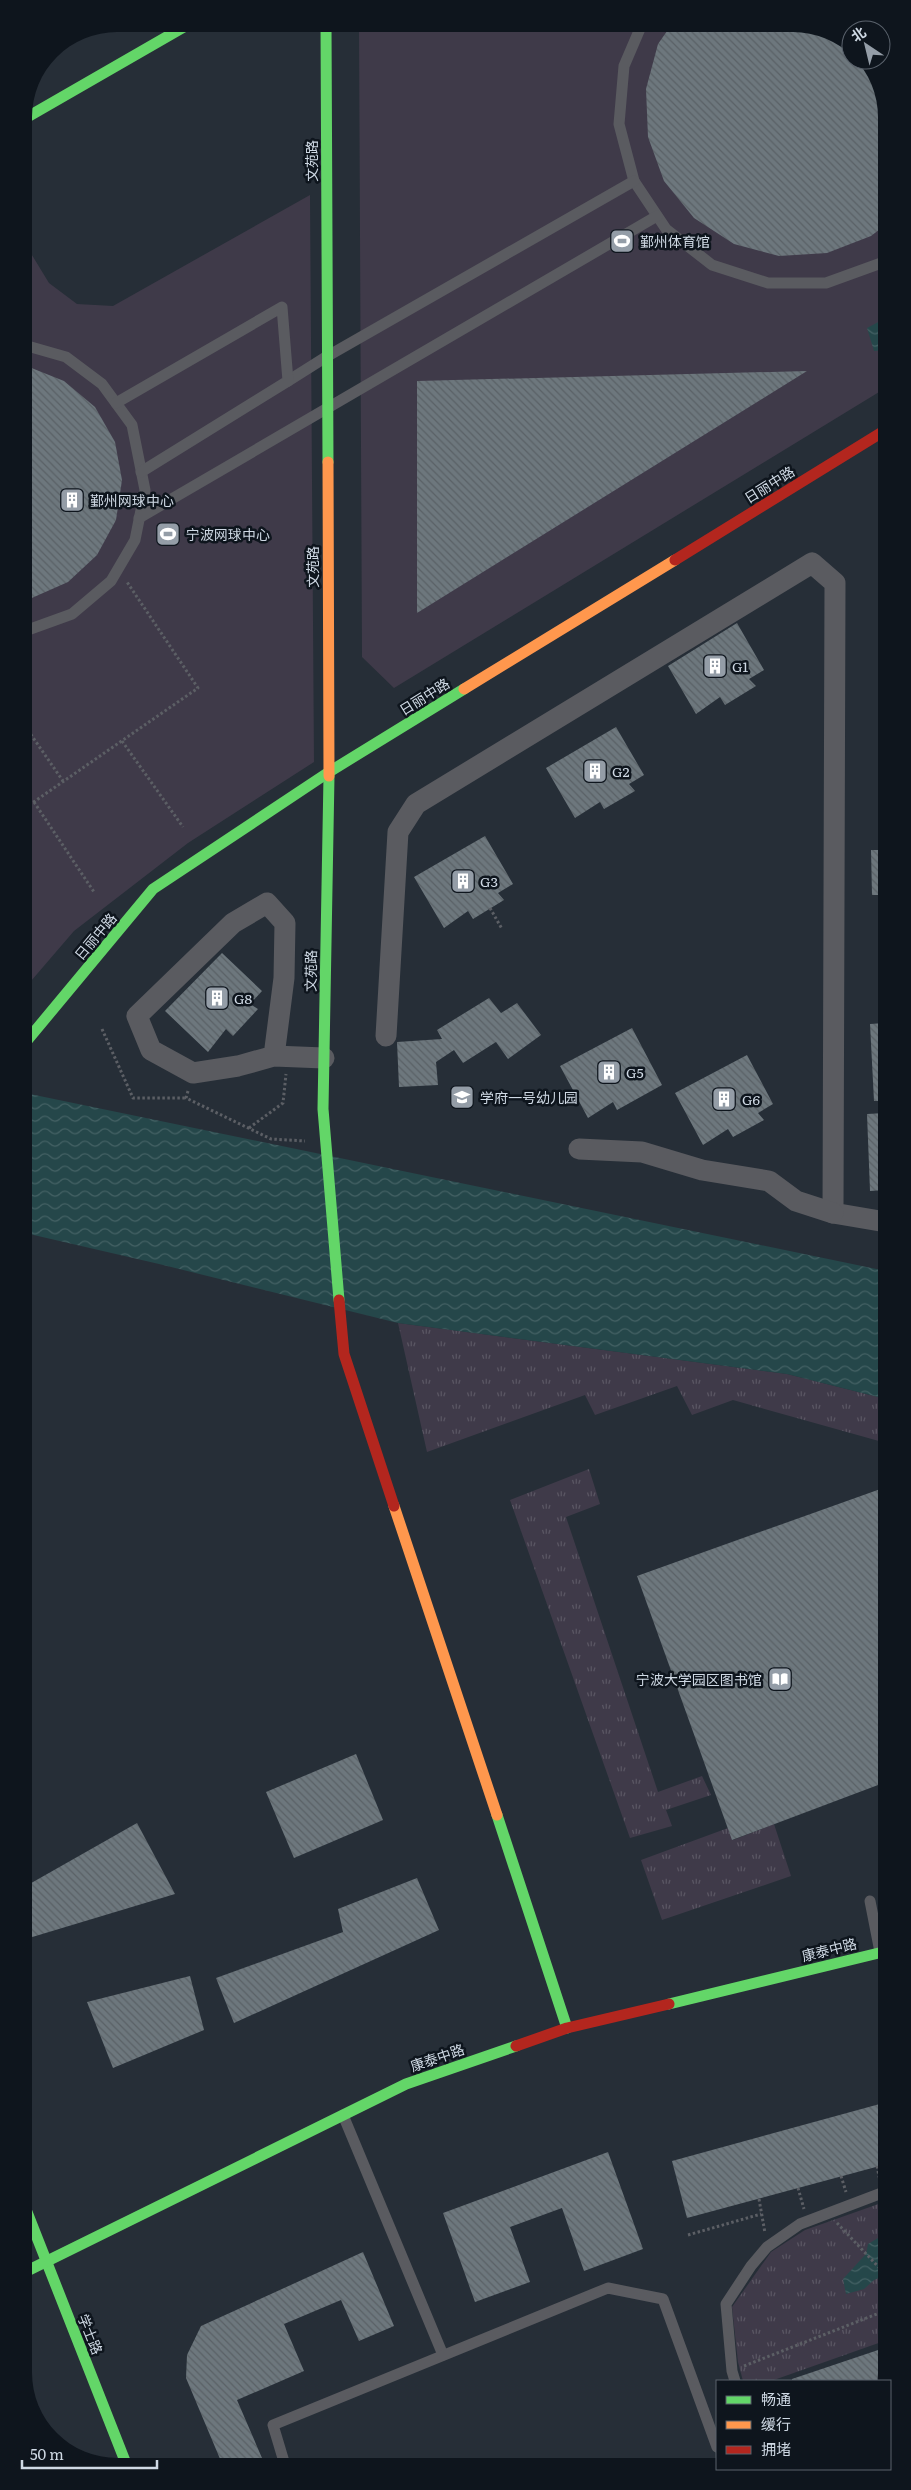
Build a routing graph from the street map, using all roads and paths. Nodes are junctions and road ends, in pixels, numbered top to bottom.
1 (175, 32) edge
2 (326, 32) edge
3 (638, 33) edge
4 (33, 114) edge
5 (634, 181) junction
6 (657, 216) junction
7 (878, 264) edge
8 (33, 348) edge
9 (326, 357) junction
10 (288, 381) junction
11 (116, 403) junction
12 (326, 410) junction
13 (878, 435) edge
14 (141, 472) junction
15 (140, 518) junction
16 (118, 570) junction
17 (33, 628) edge
18 (33, 737) edge
19 (122, 741) junction
20 (329, 772) junction
21 (63, 781) junction
22 (34, 802) joint
23 (183, 827) dead end
24 (94, 892) dead end
25 (490, 908) dead end
26 (502, 929) dead end
27 (102, 1029) dead end
28 (33, 1034) edge
29 (386, 1036) dead end
30 (281, 1056) junction
31 (324, 1058) junction
32 (193, 1073) junction
33 (186, 1098) junction
34 (249, 1128) junction
35 (306, 1141) dead end
36 (579, 1149) dead end
37 (832, 1212) junction
38 (878, 1221) edge
39 (870, 1901) dead end
40 (878, 1932) edge
41 (878, 1953) edge
42 (567, 2028) junction
43 (343, 2115) junction
44 (798, 2188) dead end
45 (878, 2195) edge
46 (759, 2199) dead end
47 (761, 2214) junction
48 (828, 2214) junction
49 (808, 2221) junction
50 (32, 2225) edge
51 (688, 2235) dead end
52 (767, 2247) junction
53 (46, 2262) junction
54 (878, 2267) edge
55 (32, 2269) edge
56 (878, 2314) edge
57 (443, 2355) junction
58 (734, 2376) edge
59 (716, 2445) edge
60 (123, 2457) edge
61 (283, 2457) edge

1 - 4 street
2 - 9 street, 文苑路
3 - 5 lane
5 - 6 lane
5 - 9 lane
6 - 7 lane
6 - 12 lane
8 - 11 lane
9 - 10 lane
9 - 12 street, 文苑路
10 - 11 lane
10 - 14 lane
11 - 14 lane
12 - 15 lane
12 - 20 street, 文苑路
13 - 20 street, 日丽中路
14 - 15 lane
15 - 16 lane
16 - 17 lane
16 - 19 path
18 - 21 path
19 - 21 path
19 - 23 path
20 - 28 street, 日丽中路
20 - 31 street, 文苑路
21 - 22 path
22 - 24 path
25 - 26 path
27 - 33 path
29 - 37 street
30 - 31 street
30 - 32 street
30 - 32 street
30 - 34 path
31 - 42 street, 文苑路
32 - 33 path
33 - 34 path
34 - 35 path
36 - 37 street
37 - 38 street
39 - 40 lane
41 - 42 street, 康泰中路
42 - 43 street, 康泰中路
43 - 53 street, 康泰中路
43 - 57 lane
44 - 49 path
45 - 48 lane
46 - 47 path
47 - 51 path
47 - 52 path
48 - 49 lane
48 - 54 path
49 - 52 lane
50 - 53 street, 学士路
52 - 58 lane
53 - 55 street, 康泰中路
53 - 60 street, 学士路
56 - 58 path
57 - 59 lane
57 - 61 lane

